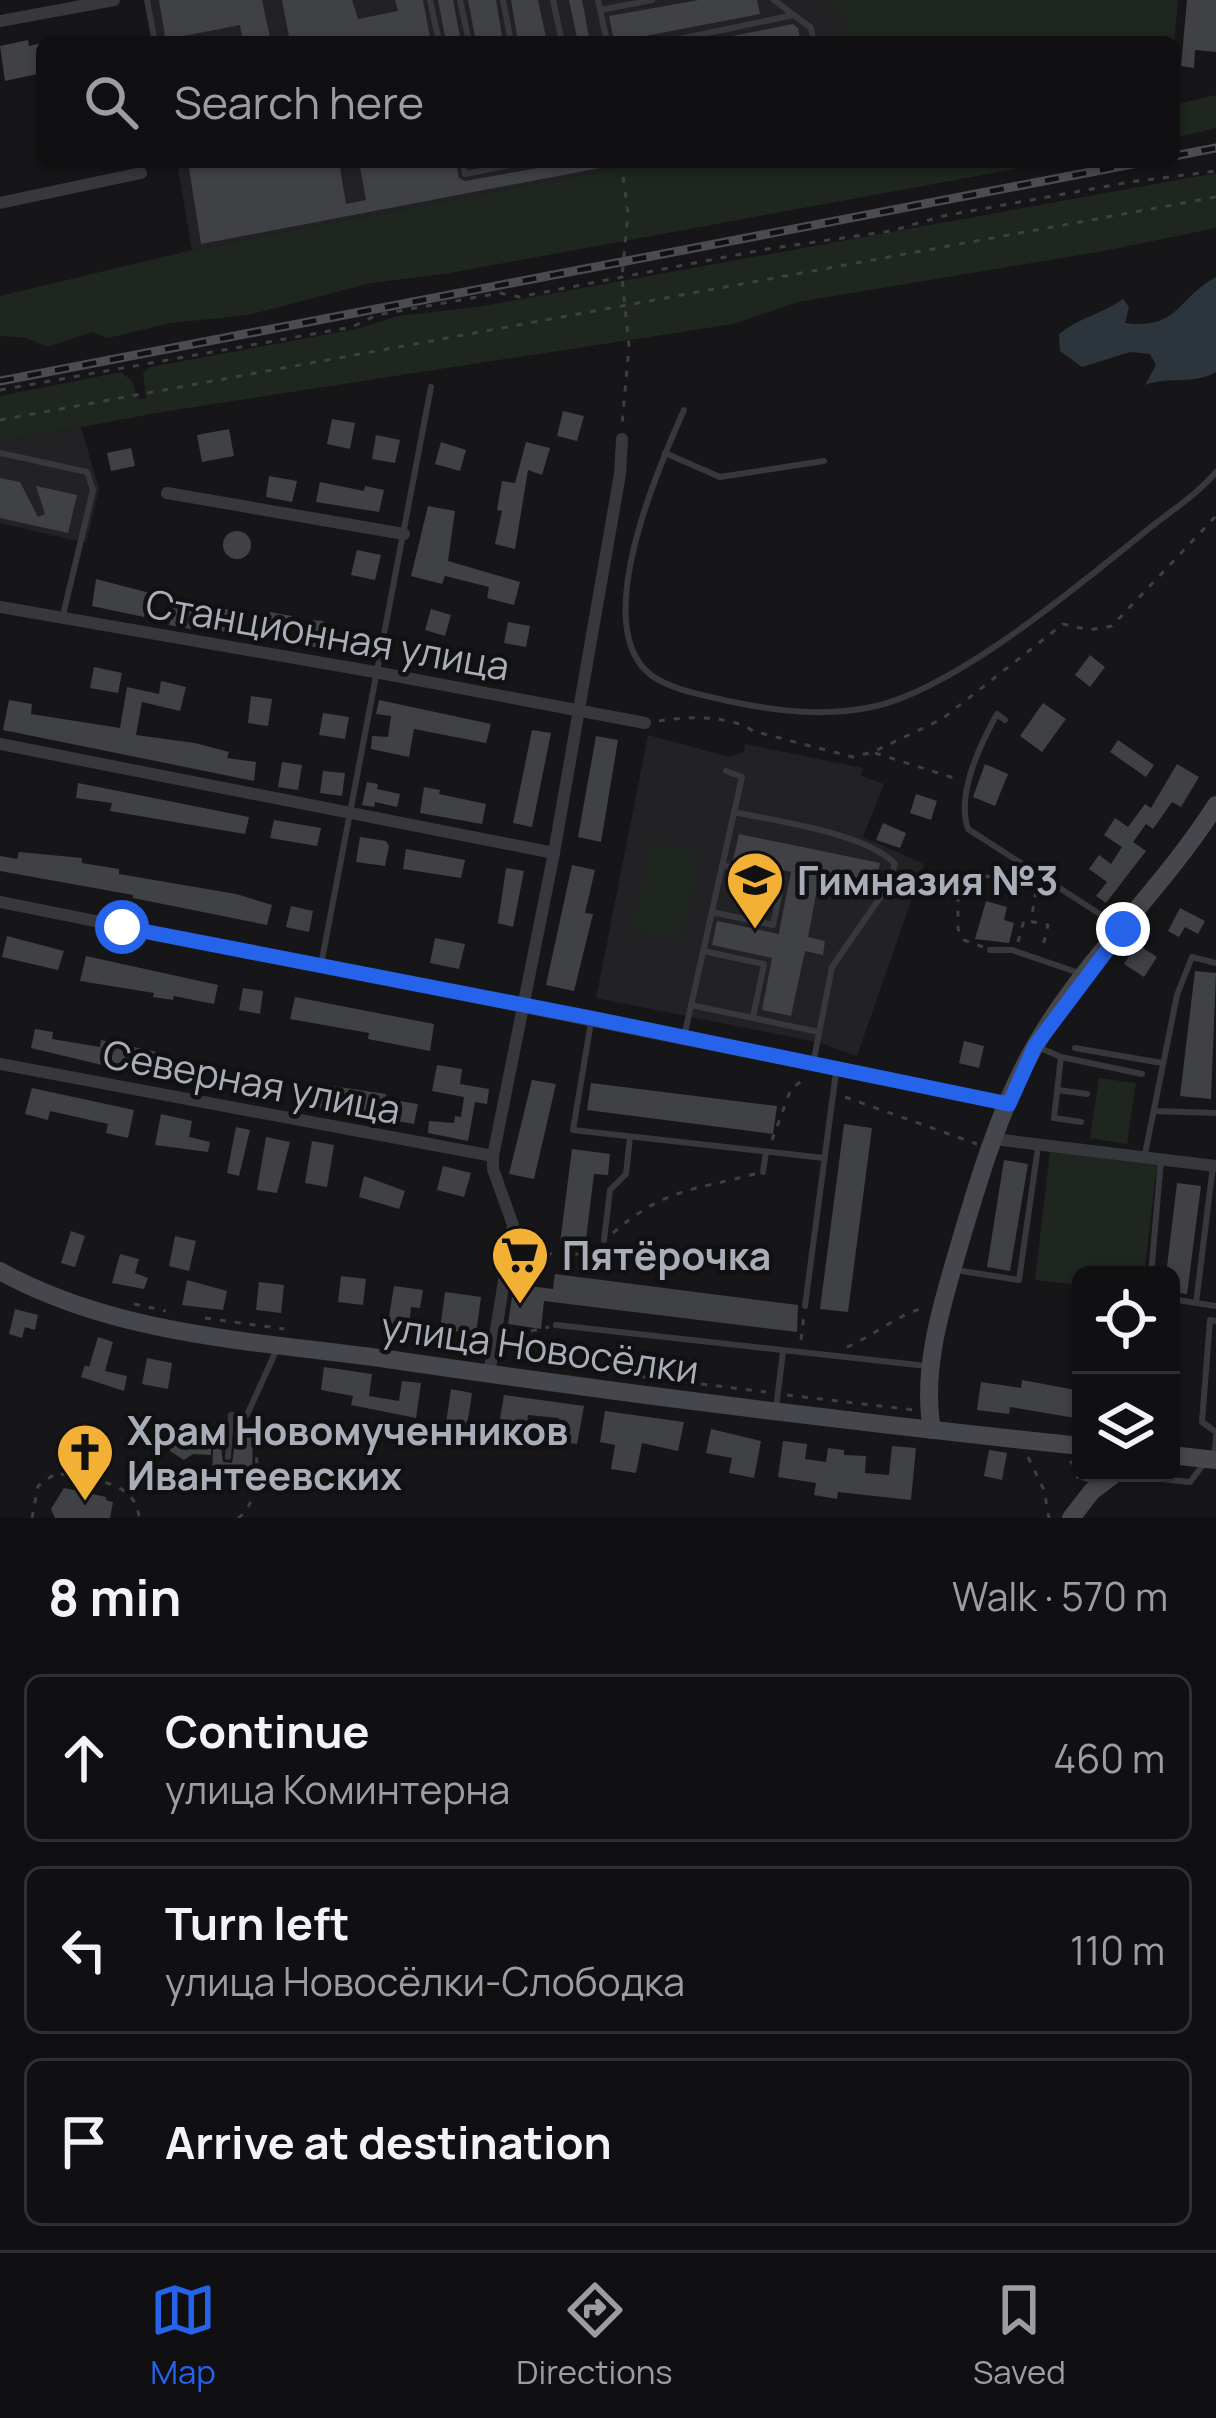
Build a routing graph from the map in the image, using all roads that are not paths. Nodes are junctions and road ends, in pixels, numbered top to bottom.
1 (114, 0) edge
2 (147, 0) edge
3 (430, 0) edge
4 (460, 0) edge
5 (502, 0) edge
6 (554, 0) edge
7 (598, 0) edge
8 (652, 0) edge
9 (774, 0) edge
10 (600, 10) junction
11 (794, 15) junction
12 (0, 21) edge
13 (154, 36) edge
14 (438, 36) edge
15 (468, 36) edge
16 (511, 36) edge
17 (561, 36) edge
18 (606, 36) edge
19 (693, 36) edge
20 (813, 36) edge
21 (142, 173) dead end
22 (0, 202) edge
23 (431, 387) dead end
24 (684, 410) dead end
25 (622, 439) road end
26 (0, 453) edge
27 (665, 453) junction
28 (824, 461) dead end
29 (1216, 472) edge
30 (167, 494) dead end
31 (404, 534) junction
32 (0, 607) edge
33 (62, 618) junction
34 (375, 672) junction
35 (580, 710) junction
36 (1005, 720) dead end
37 (645, 723) dead end
38 (0, 744) edge
39 (726, 772) dead end
40 (1216, 805) edge
41 (734, 812) junction
42 (349, 816) junction
43 (554, 854) junction
44 (722, 865) junction
45 (0, 902) edge
46 (712, 912) junction
47 (1123, 929) junction
48 (990, 950) road end
49 (704, 951) junction
50 (1216, 963) edge
51 (322, 965) junction
52 (1085, 975) junction
53 (692, 1004) junction
54 (525, 1005) junction
55 (591, 1018) junction
56 (753, 1018) junction
57 (819, 1032) junction
58 (684, 1037) junction
59 (1035, 1046) junction
60 (1075, 1048) dead end
61 (1061, 1057) junction
62 (1162, 1063) junction
63 (0, 1064) edge
64 (812, 1064) junction
65 (836, 1068) junction
66 (1142, 1075) dead end
67 (1058, 1090) junction
68 (1087, 1094) dead end
69 (1009, 1104) junction
70 (1154, 1111) junction
71 (1216, 1113) edge
72 (1081, 1122) dead end
73 (631, 1137) junction
74 (992, 1144) junction
75 (1038, 1147) junction
76 (766, 1152) junction
77 (494, 1156) junction
78 (824, 1158) junction
79 (1145, 1158) junction
80 (1161, 1160) junction
81 (1214, 1166) edge
82 (764, 1172) road end
83 (604, 1240) road end
84 (1152, 1266) edge
85 (952, 1270) junction
86 (0, 1271) edge
87 (1180, 1300) edge
88 (1196, 1303) junction
89 (805, 1306) road end
90 (1216, 1306) edge
91 (1216, 1321) edge
92 (556, 1325) road end
93 (283, 1337) junction
94 (783, 1352) junction
95 (930, 1372) junction
96 (489, 1374) junction
97 (776, 1402) junction
98 (930, 1421) junction
99 (1216, 1434) edge
100 (1072, 1452) edge
101 (228, 1456) dead end
102 (1180, 1457) edge
103 (1212, 1460) edge
104 (1087, 1486) edge
105 (1071, 1518) edge

1 - 12 street
2 - 13 lane
3 - 14 lane
4 - 15 lane
5 - 16 lane
6 - 17 lane
7 - 10 lane
8 - 10 lane
9 - 11 lane
10 - 18 lane
11 - 19 lane
11 - 20 lane
21 - 22 street
23 - 31 lane
24 - 27 lane
25 - 35 street
26 - 33 lane
27 - 28 lane
27 - 29 lane
30 - 31 street
31 - 34 lane
32 - 33 street, Станционная улица
33 - 34 street, Станционная улица
34 - 35 street, Станционная улица
34 - 42 lane
35 - 37 street, Станционная улица
35 - 43 street
36 - 47 lane
38 - 42 street
39 - 41 lane
40 - 47 street
41 - 44 lane
41 - 57 lane
42 - 43 street
42 - 51 lane
43 - 54 street
44 - 46 lane
44 - 46 lane
45 - 51 street
46 - 49 lane
47 - 52 street
48 - 52 lane
49 - 53 lane
49 - 56 lane
50 - 62 lane
51 - 54 street
52 - 59 street
53 - 56 lane
53 - 58 lane
54 - 55 street
54 - 77 street
55 - 58 street
55 - 73 lane
56 - 57 lane
57 - 64 lane
58 - 64 street
59 - 61 lane
59 - 69 street
60 - 62 lane
61 - 66 lane
61 - 67 lane
62 - 70 lane
63 - 77 street, Северная улица
64 - 65 street
65 - 69 street
65 - 78 lane
67 - 68 lane
67 - 72 lane
69 - 74 street
70 - 71 lane
70 - 79 lane
73 - 76 lane
73 - 83 lane
74 - 75 street
74 - 85 street
75 - 79 street
75 - 85 lane
76 - 78 lane
76 - 82 lane
77 - 96 street
78 - 89 lane
79 - 80 street
80 - 81 street
80 - 84 lane
81 - 88 lane
85 - 95 street
86 - 93 street, улица Новосёлки
87 - 88 lane
88 - 90 lane
91 - 99 lane
92 - 94 lane
93 - 96 street, улица Новосёлки
93 - 101 lane
94 - 95 lane
94 - 97 lane
95 - 98 street
96 - 97 street, улица Новосёлки
97 - 98 street, улица Новосёлки
98 - 100 street, улица Новосёлки
99 - 103 lane
102 - 103 street
103 - 104 lane
104 - 105 street

